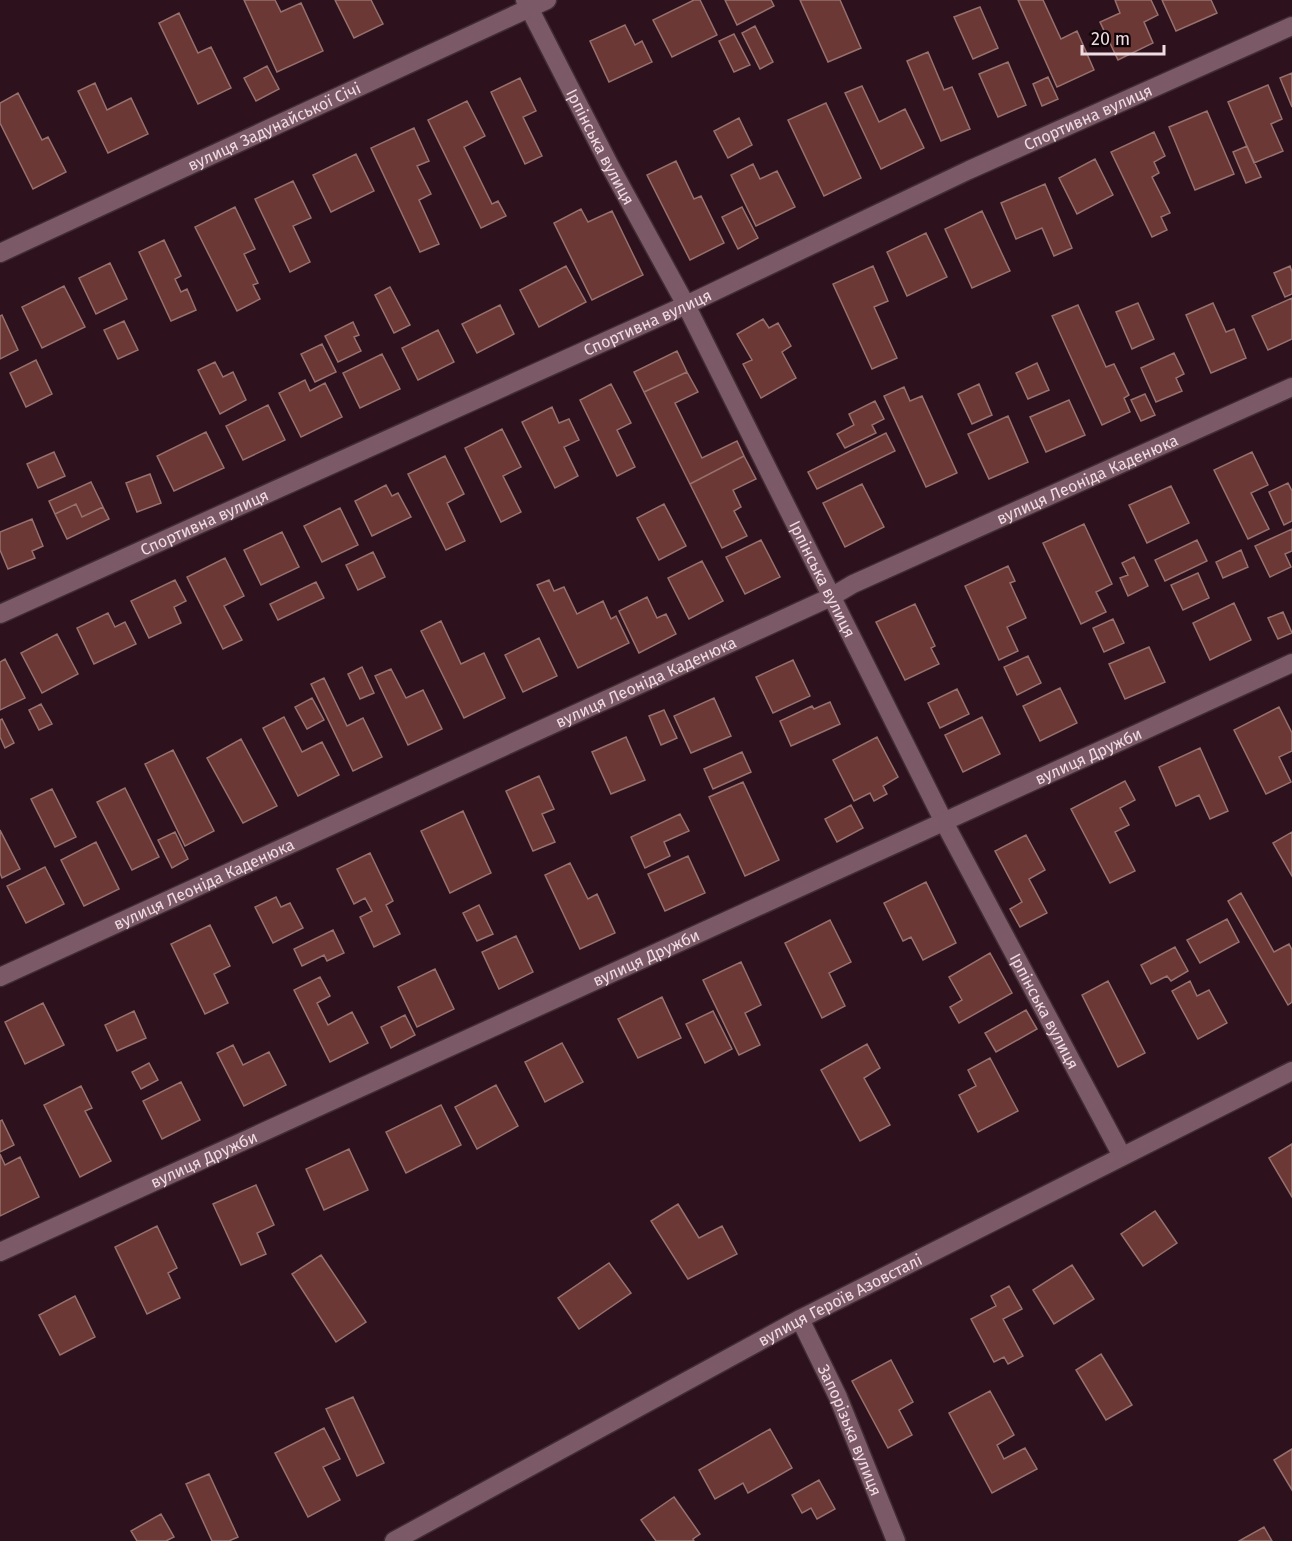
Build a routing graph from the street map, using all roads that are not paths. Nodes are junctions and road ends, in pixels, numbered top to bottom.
1 (547, 0) edge
2 (527, 4) edge
3 (1292, 26) edge
4 (0, 252) edge
5 (686, 305) junction
6 (1292, 387) edge
7 (831, 597) junction
8 (0, 614) edge
9 (1292, 663) edge
10 (944, 822) junction
11 (0, 978) edge
12 (1292, 1071) edge
13 (1122, 1156) junction
14 (0, 1252) edge
15 (800, 1319) junction
16 (394, 1541) edge
17 (896, 1541) edge

1 - 2 street, вулиця Задунайської Січі
2 - 4 street, вулиця Задунайської Січі
2 - 5 street, Ірпінська вулиця
3 - 5 street, Спортивна вулиця
5 - 7 street, Ірпінська вулиця
5 - 8 street, Спортивна вулиця
6 - 7 street, вулиця Леоніда Каденюка
7 - 10 street, Ірпінська вулиця
7 - 11 street, вулиця Леоніда Каденюка
9 - 10 street, вулиця Дружби
10 - 13 street, Ірпінська вулиця
10 - 14 street, вулиця Дружби
12 - 13 street, вулиця Героїв Азовсталі
13 - 15 street, вулиця Героїв Азовсталі
15 - 16 street, вулиця Героїв Азовсталі
15 - 17 street, Запорізька вулиця

